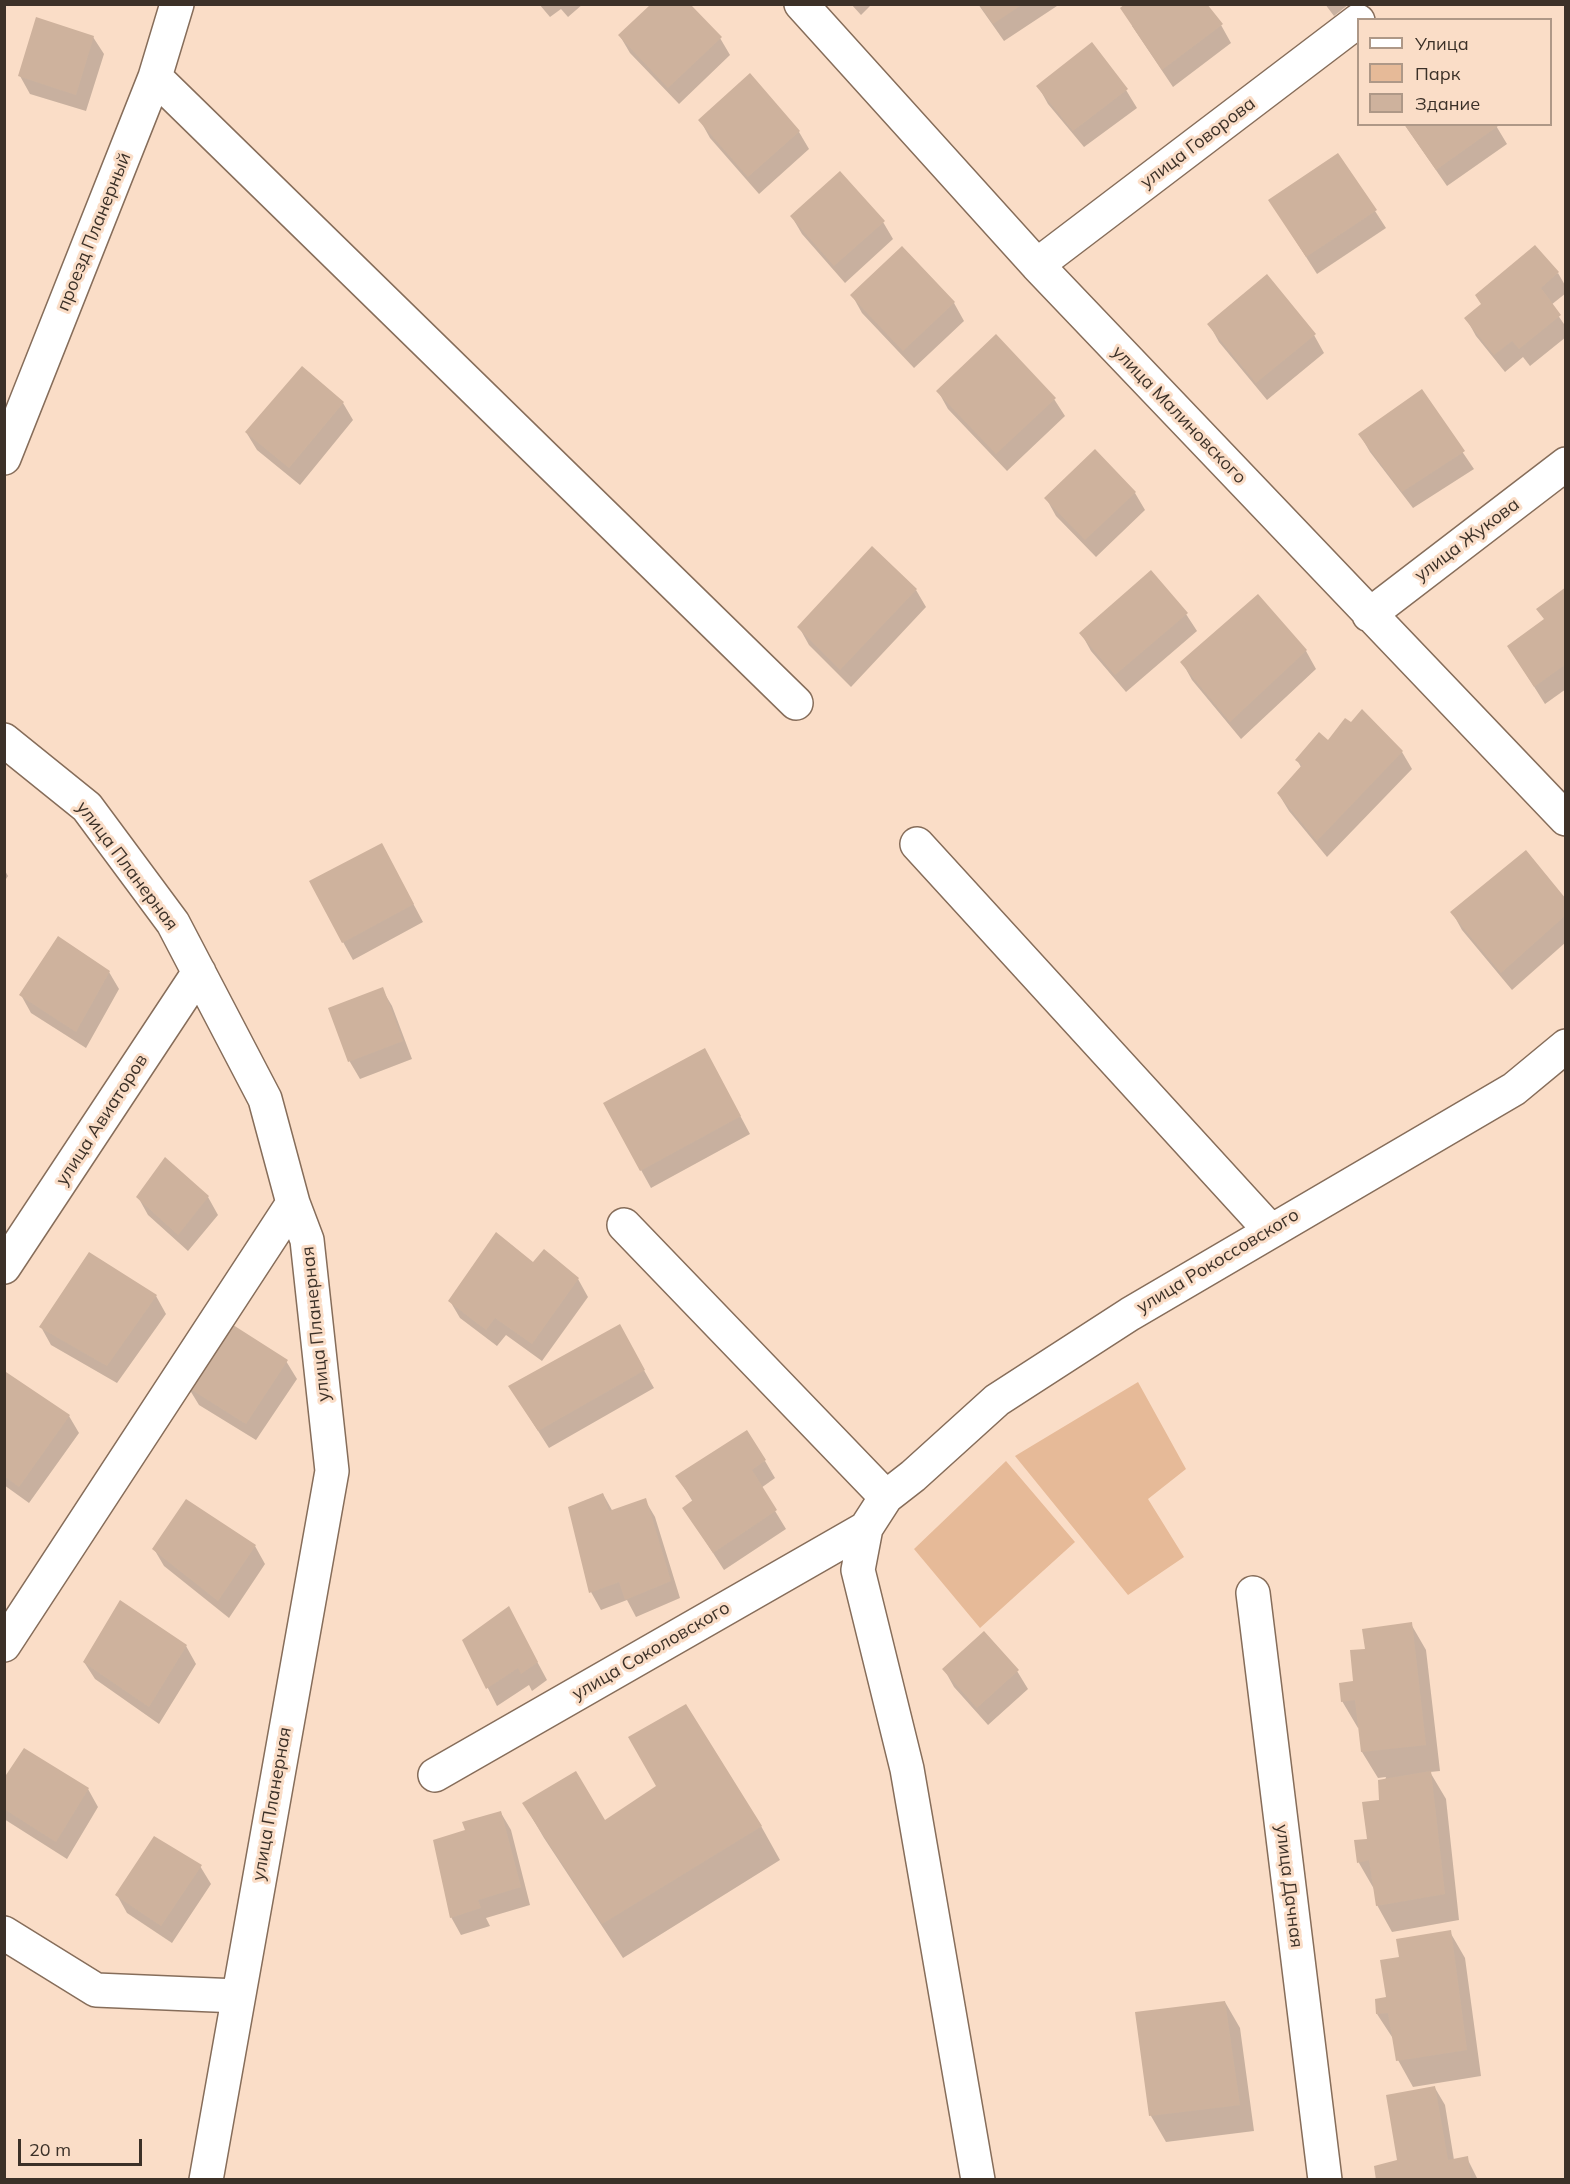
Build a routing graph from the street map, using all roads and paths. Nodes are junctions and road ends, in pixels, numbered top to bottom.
1 (177, 4) edge
2 (801, 4) edge
3 (1380, 4) edge
4 (1362, 18) edge
5 (1357, 22) edge
6 (155, 77) junction
7 (1037, 265) junction
8 (4, 458) edge
9 (1566, 465) edge
10 (1370, 615) junction
11 (796, 703) dead end
12 (4, 740) edge
13 (1566, 819) edge
14 (917, 844) dead end
15 (199, 972) junction
16 (1566, 1046) edge
17 (293, 1203) junction
18 (624, 1225) dead end
19 (1270, 1230) junction
20 (4, 1267) edge
21 (885, 1497) junction
22 (866, 1528) junction
23 (1252, 1593) dead end
24 (4, 1645) edge
25 (435, 1775) dead end
26 (4, 1933) edge
27 (238, 1996) junction
28 (206, 2180) edge
29 (978, 2180) edge
30 (1324, 2180) edge

1 - 6 street, проезд Планерный
2 - 7 street, улица Малиновского
3 - 4 street, улица Говорова
5 - 7 street, улица Говорова
6 - 8 street, проезд Планерный
6 - 11 street
7 - 10 street, улица Малиновского
9 - 10 street, улица Жукова
10 - 13 street, улица Малиновского
12 - 15 street, улица Планерная
14 - 19 street
15 - 17 street, улица Планерная
15 - 20 street, улица Авиаторов
16 - 19 street, улица Рокоссовского
17 - 24 street
17 - 27 street, улица Планерная
18 - 21 street
19 - 21 street, улица Рокоссовского
21 - 22 street, улица Соколовского
22 - 25 street, улица Соколовского
22 - 29 street, улица Соколовского
23 - 30 street, улица Дачная
26 - 27 street
27 - 28 street, улица Планерная

